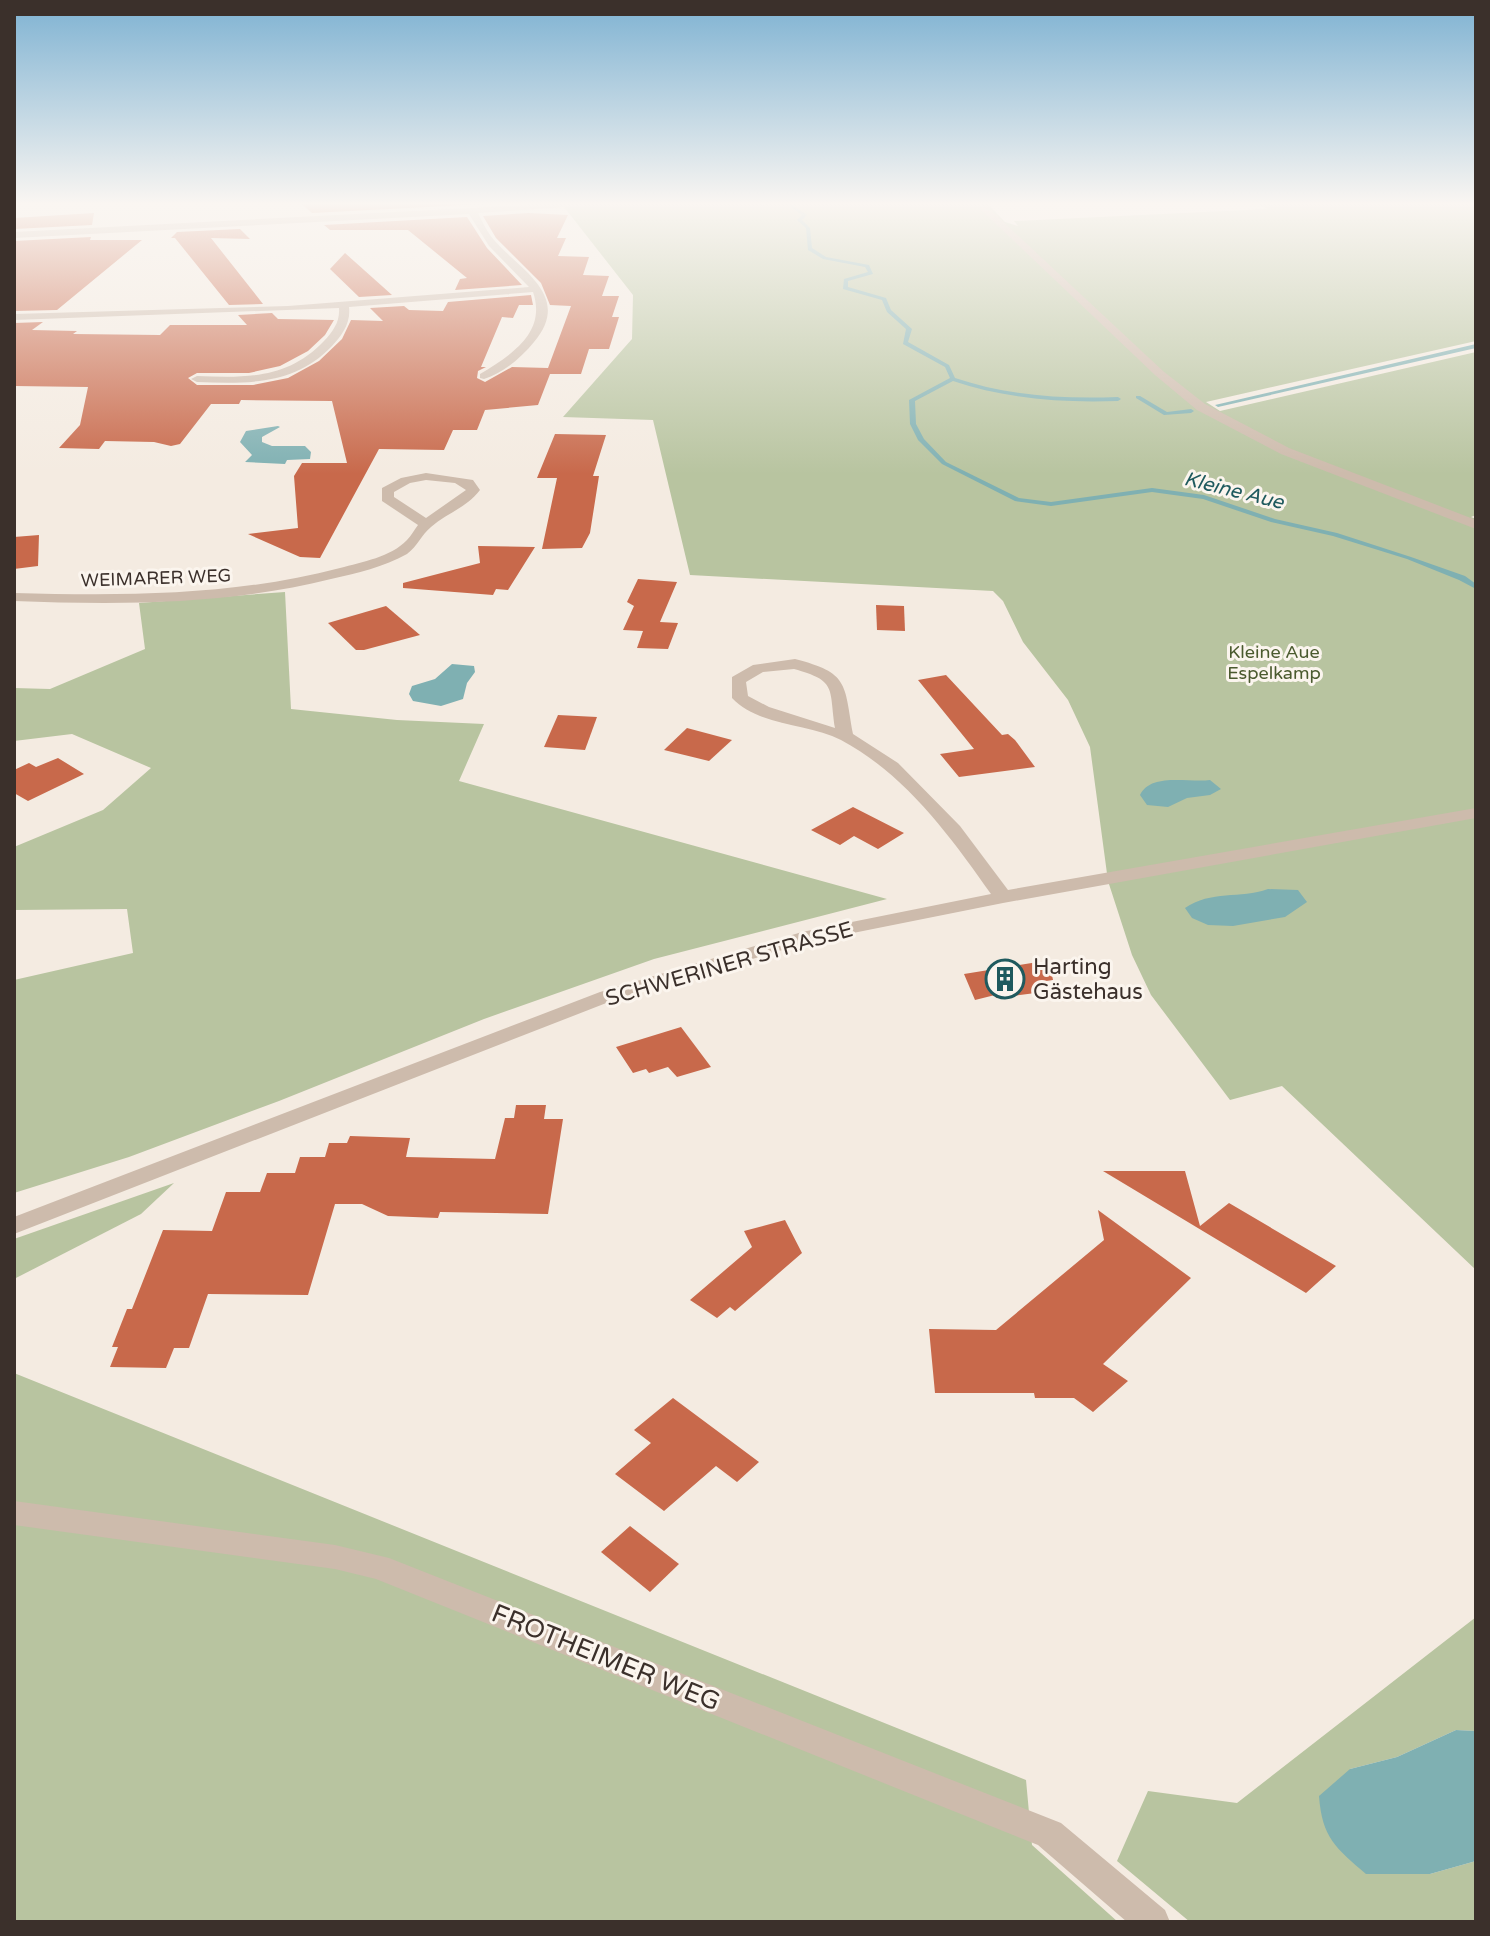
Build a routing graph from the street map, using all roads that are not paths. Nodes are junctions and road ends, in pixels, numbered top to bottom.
1 (487, 293) edge
2 (538, 293) edge
3 (1074, 293) edge
4 (344, 306) junction
5 (14, 317) edge
6 (484, 376) dead end
7 (197, 379) dead end
8 (425, 524) junction
9 (1476, 525) edge
10 (14, 597) edge
11 (845, 736) junction
12 (1476, 813) edge
13 (1003, 897) junction
14 (14, 1226) edge
15 (14, 1513) edge
16 (1153, 1922) edge

1 - 4 street
2 - 6 street
3 - 9 street
4 - 5 street
4 - 7 street
8 - 8 street, WEIMARER WEG
8 - 10 street, WEIMARER WEG
11 - 11 street
11 - 13 street
12 - 13 street, SCHWERINER STRASSE
13 - 14 street, SCHWERINER STRASSE
15 - 16 street, FROTHEIMER WEG

